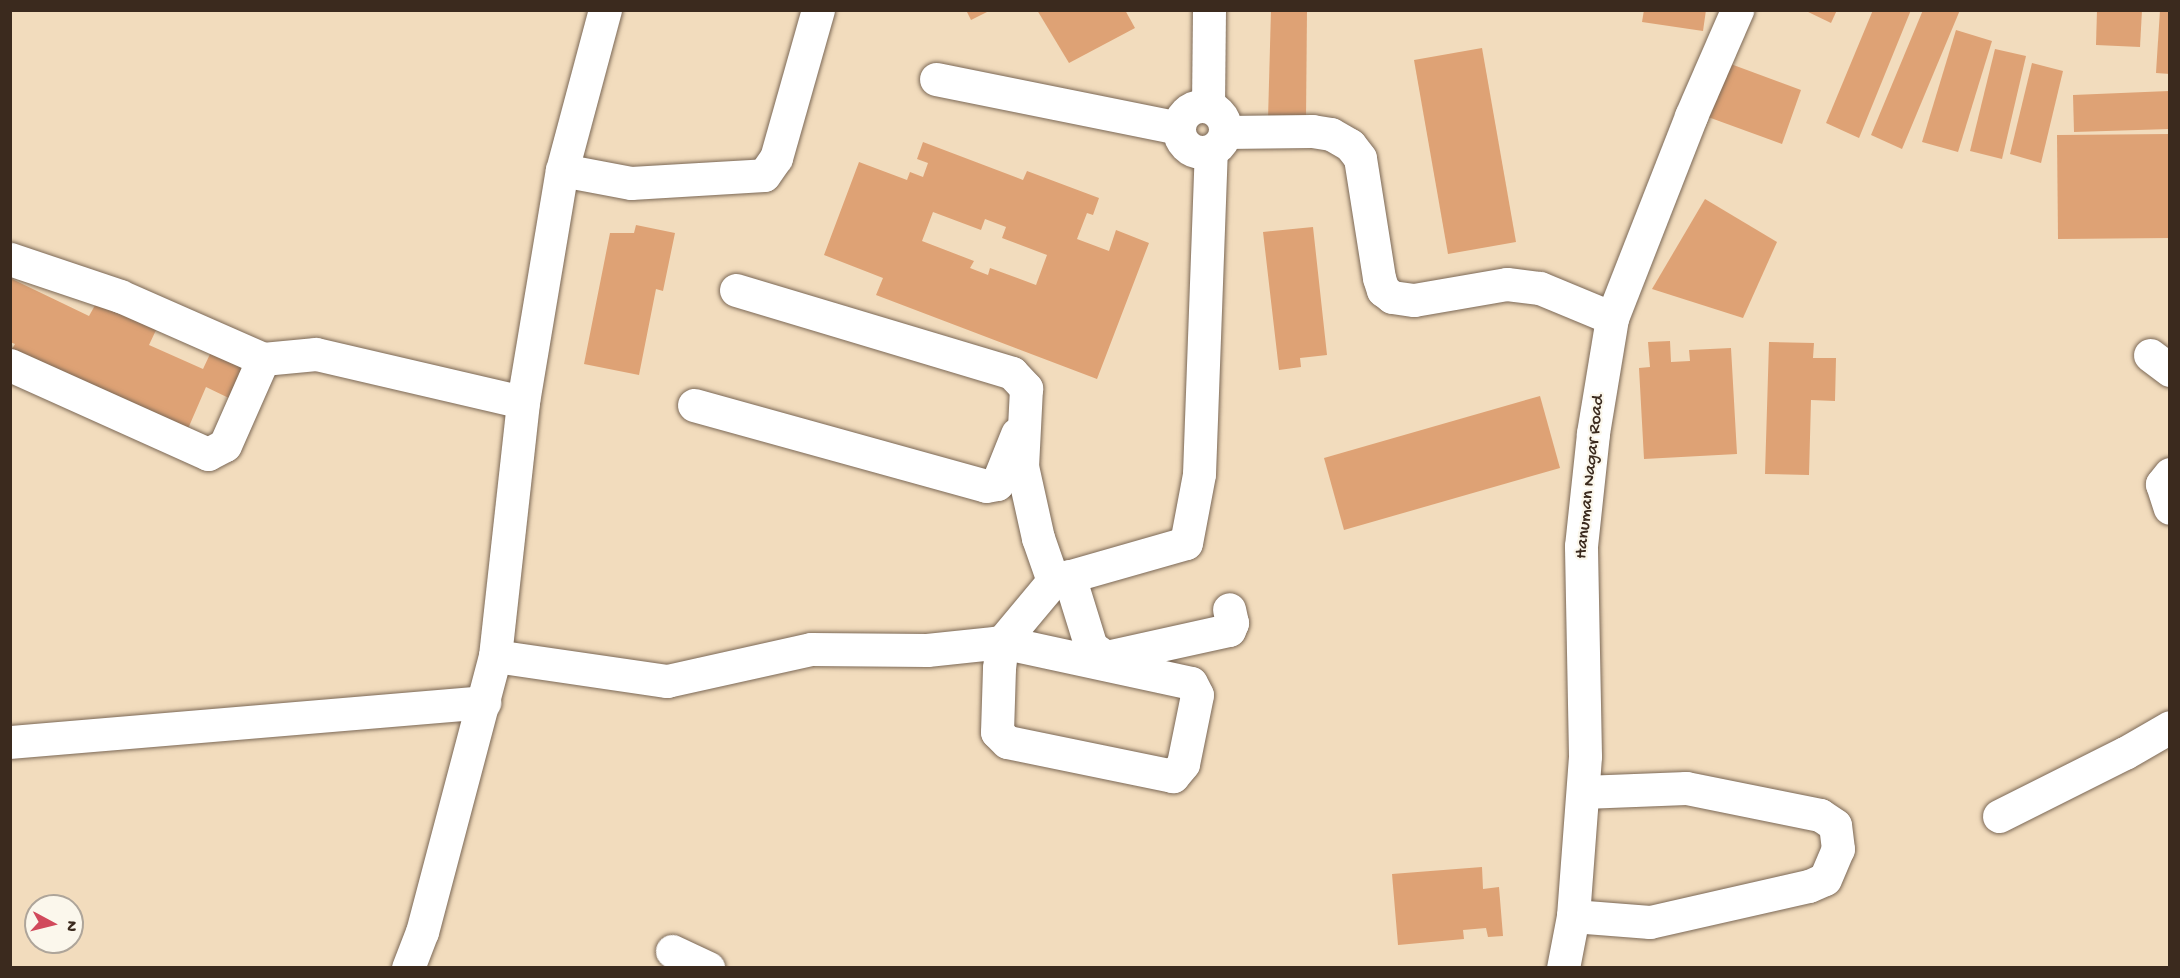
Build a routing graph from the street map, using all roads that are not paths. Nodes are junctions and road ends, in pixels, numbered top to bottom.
1 (605, 10) edge
2 (818, 10) edge
3 (1209, 10) edge
4 (1737, 10) edge
5 (936, 79) dead end
6 (1215, 130) junction
7 (562, 170) junction
8 (10, 259) edge
9 (736, 290) dead end
10 (1612, 318) junction
11 (263, 358) junction
12 (10, 365) edge
13 (523, 402) junction
14 (694, 405) dead end
15 (1024, 419) junction
16 (2169, 474) edge
17 (2169, 508) edge
18 (1061, 578) junction
19 (1229, 609) dead end
20 (1002, 642) junction
21 (495, 656) junction
22 (484, 702) junction
23 (2169, 727) edge
24 (10, 742) edge
25 (1583, 792) junction
26 (2000, 816) dead end
27 (1573, 916) junction
28 (672, 951) dead end
29 (408, 968) edge
30 (708, 968) edge
31 (1563, 968) edge

1 - 7 street
2 - 7 street
3 - 6 street
4 - 10 street, Hanuman Nagar Road
5 - 6 street
6 - 10 street
6 - 18 street
7 - 13 street
8 - 11 street
9 - 15 street
10 - 25 street, Hanuman Nagar Road
11 - 12 street
11 - 13 street
13 - 21 street
14 - 15 street
15 - 18 street
16 - 17 street
18 - 19 street
18 - 20 street
20 - 20 street
20 - 21 street
21 - 22 street
22 - 24 street
22 - 29 street
23 - 26 street
25 - 27 street, Hanuman Nagar Road
25 - 27 street
27 - 31 street, Hanuman Nagar Road
28 - 30 street

